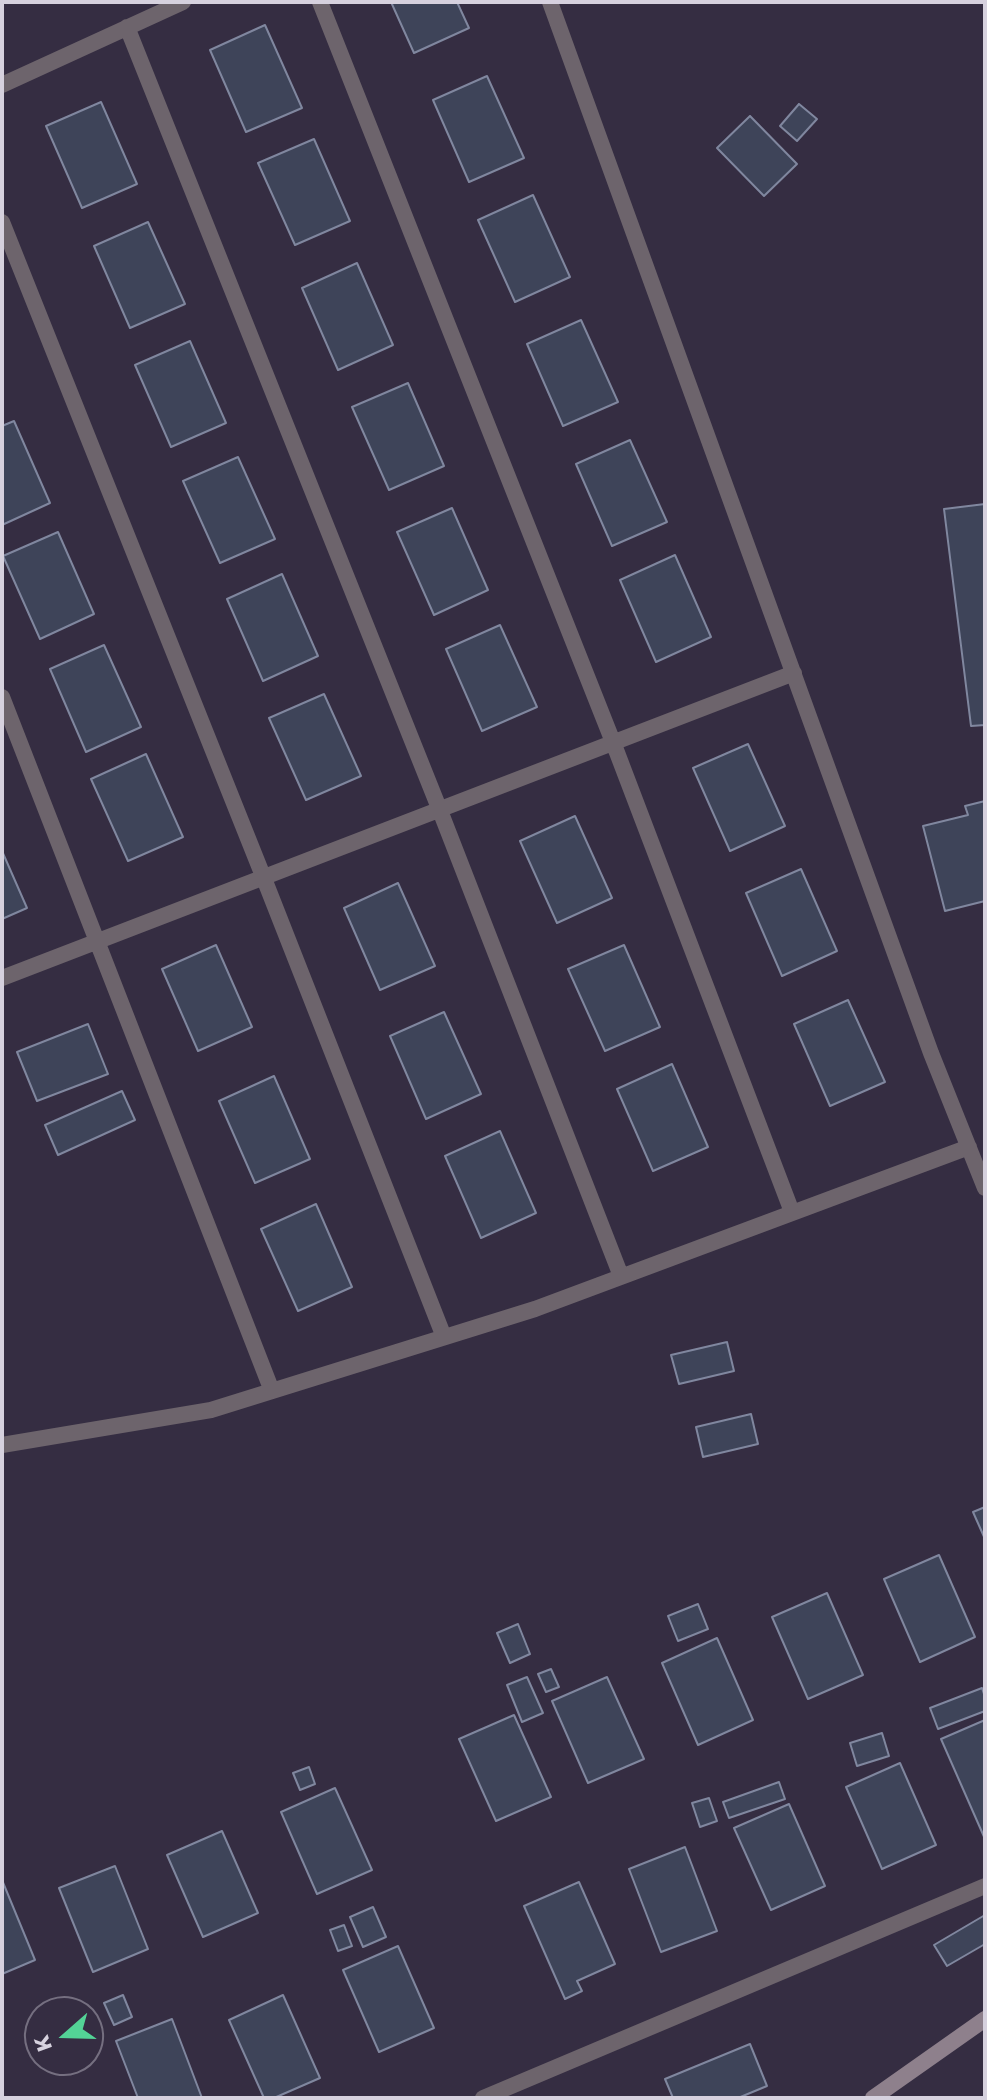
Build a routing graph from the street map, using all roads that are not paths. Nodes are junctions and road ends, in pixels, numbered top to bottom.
1 (183, 2) edge
2 (320, 2) edge
3 (550, 2) edge
4 (127, 27) junction
5 (2, 85) edge
6 (2, 222) edge
7 (794, 673) junction
8 (2, 697) edge
9 (613, 742) junction
10 (439, 808) junction
11 (263, 876) junction
12 (96, 940) junction
13 (2, 978) edge
14 (969, 1147) junction
15 (985, 1188) edge
16 (792, 1212) junction
17 (621, 1276) junction
18 (444, 1337) junction
19 (272, 1391) junction
20 (2, 1445) edge
21 (985, 1886) edge
22 (985, 2019) edge
23 (483, 2098) edge
24 (873, 2098) edge

1 - 4 street
2 - 9 street
3 - 7 street
4 - 5 street
4 - 10 street
6 - 11 street
7 - 9 street
7 - 14 street
8 - 12 street
9 - 10 street
9 - 16 street
10 - 11 street
10 - 17 street
11 - 12 street
11 - 18 street
12 - 13 street
12 - 19 street
14 - 15 street
14 - 16 street
16 - 17 street
17 - 18 street
18 - 19 street
19 - 20 street
21 - 23 street
22 - 24 street

